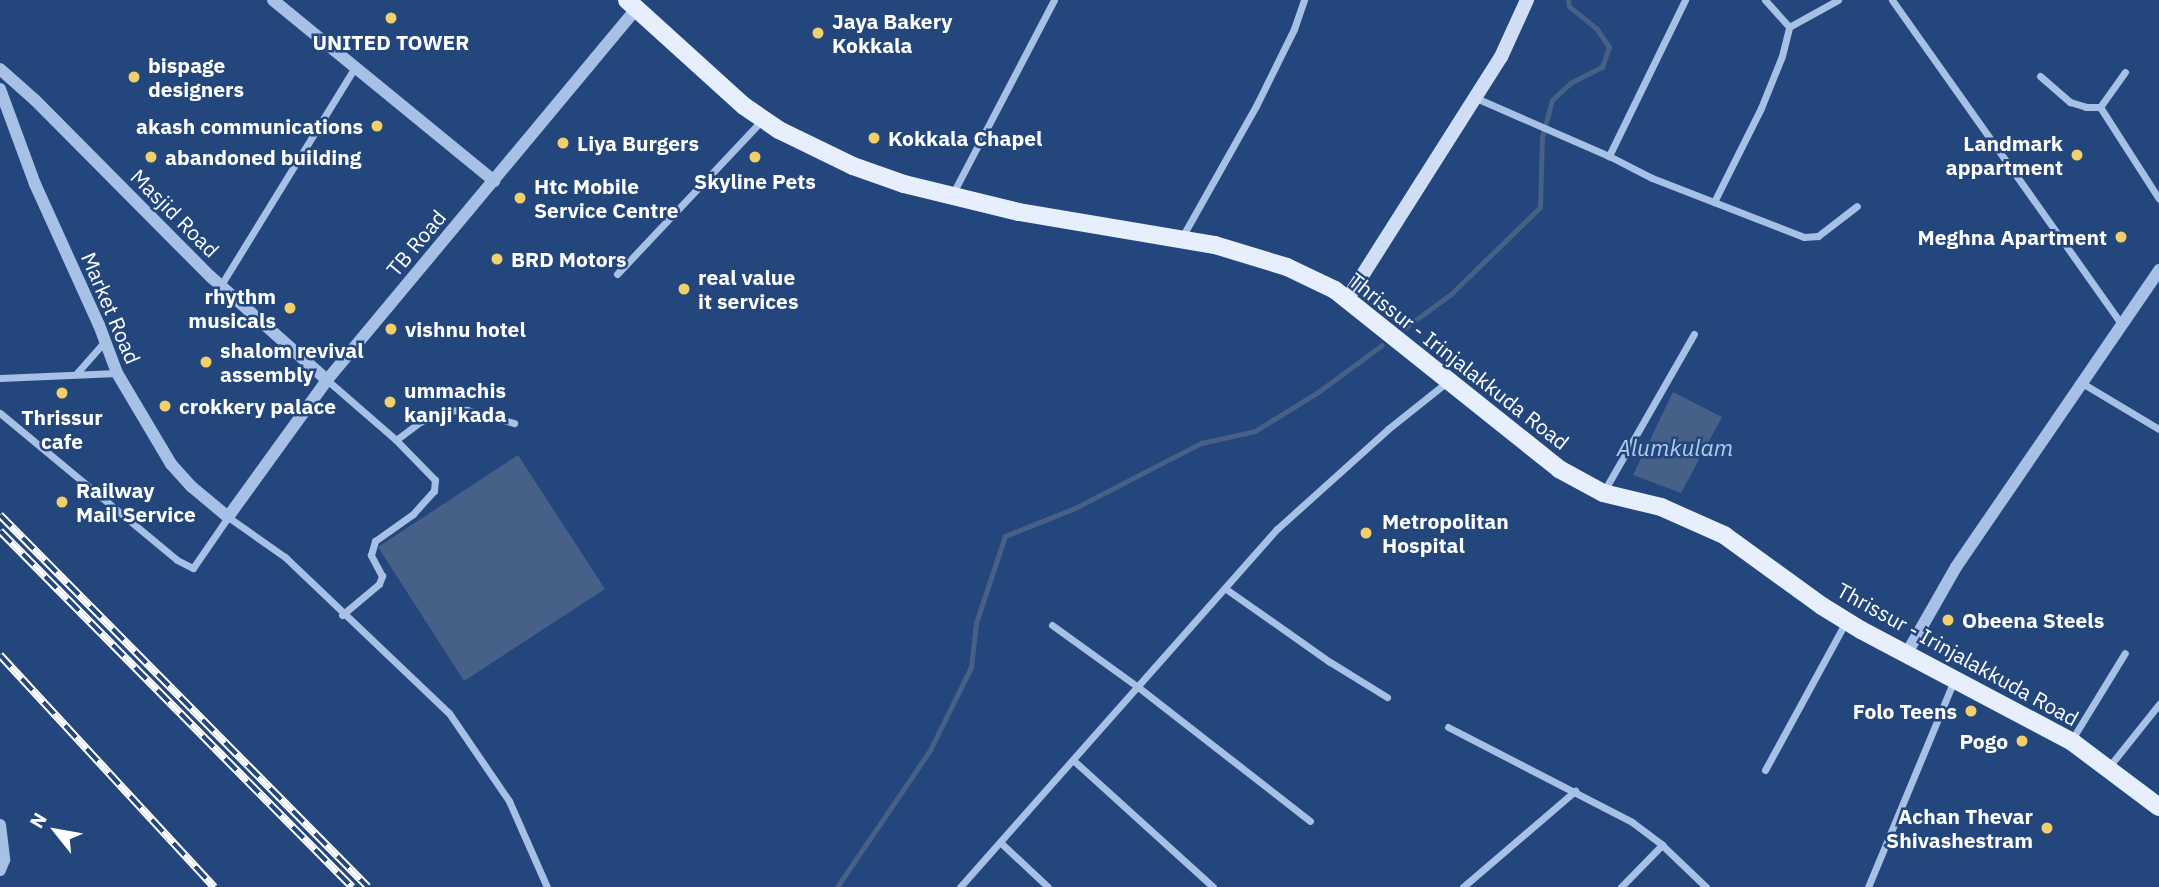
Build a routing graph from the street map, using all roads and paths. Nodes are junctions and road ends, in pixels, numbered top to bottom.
1 (273, 0) edge
2 (1054, 0) edge
3 (1304, 0) edge
4 (1527, 0) edge
5 (1685, 0) edge
6 (1765, 0) edge
7 (1838, 0) edge
8 (1892, 0) edge
9 (635, 3) edge
10 (1789, 27) junction
11 (355, 67) junction
12 (0, 69) edge
13 (2125, 72) dead end
14 (2040, 76) dead end
15 (0, 89) edge
16 (1476, 98) junction
17 (2100, 107) junction
18 (763, 119) junction
19 (1609, 156) junction
20 (494, 181) junction
21 (952, 196) junction
22 (2159, 199) edge
23 (1714, 202) junction
24 (1857, 206) dead end
25 (1181, 240) junction
26 (2159, 270) edge
27 (617, 274) dead end
28 (220, 285) junction
29 (1348, 298) junction
30 (2121, 323) junction
31 (1694, 334) dead end
32 (105, 341) junction
33 (117, 373) junction
34 (76, 374) junction
35 (0, 378) edge
36 (327, 380) junction
37 (1448, 382) junction
38 (2082, 383) junction
39 (0, 413) edge
40 (514, 423) dead end
41 (2159, 429) edge
42 (396, 440) junction
43 (1603, 492) junction
44 (228, 517) junction
45 (1226, 589) junction
46 (342, 615) junction
47 (1846, 621) junction
48 (1052, 625) dead end
49 (1908, 653) junction
50 (2125, 653) dead end
51 (1954, 680) junction
52 (1138, 687) junction
53 (1387, 697) dead end
54 (2159, 705) edge
55 (1448, 727) dead end
56 (2071, 741) junction
57 (1073, 761) junction
58 (2108, 768) junction
59 (1765, 770) dead end
60 (1575, 790) junction
61 (2158, 805) edge
62 (1310, 821) dead end
63 (0, 825) edge
64 (1001, 843) junction
65 (1662, 845) junction
66 (0, 870) edge
67 (547, 887) edge
68 (960, 887) edge
69 (1048, 887) edge
70 (1213, 887) edge
71 (1463, 887) edge
72 (1621, 887) edge
73 (1706, 887) edge
74 (1868, 887) edge

1 - 11 street
2 - 21 street
3 - 25 street
4 - 16 main road
5 - 19 street
6 - 10 street
7 - 10 street
8 - 30 street
9 - 18 main road, Thrissur - Irinjalakkuda Road
9 - 20 street, TB Road
10 - 23 street
11 - 20 street
11 - 28 street
12 - 28 street, Masjid Road
13 - 17 street
14 - 17 street
15 - 32 street, Market Road
16 - 19 street
16 - 29 main road
17 - 22 street
18 - 21 main road, Thrissur - Irinjalakkuda Road
18 - 27 street
19 - 23 street
20 - 36 street, TB Road
21 - 25 main road, Thrissur - Irinjalakkuda Road
23 - 24 street
25 - 29 main road, Thrissur - Irinjalakkuda Road
26 - 30 street
28 - 36 street, Masjid Road
29 - 37 main road, Thrissur - Irinjalakkuda Road
30 - 38 street
31 - 43 street
32 - 33 street, Market Road
32 - 34 street
33 - 34 street
33 - 44 street, Market Road
34 - 35 street
36 - 42 street
36 - 44 street, TB Road
37 - 43 main road, Thrissur - Irinjalakkuda Road
37 - 45 street
38 - 41 street
38 - 49 street
39 - 44 street
40 - 42 street
42 - 46 street
43 - 47 main road, Thrissur - Irinjalakkuda Road
44 - 46 street
45 - 52 street
45 - 53 street
46 - 67 street
47 - 49 main road, Thrissur - Irinjalakkuda Road
47 - 59 street
48 - 52 street
49 - 51 main road, Thrissur - Irinjalakkuda Road
50 - 56 street
51 - 56 main road, Thrissur - Irinjalakkuda Road
51 - 74 street
52 - 57 street
52 - 62 street
54 - 58 street
55 - 60 street
56 - 58 main road, Thrissur - Irinjalakkuda Road
57 - 64 street
57 - 70 street
58 - 61 main road, Thrissur - Irinjalakkuda Road
60 - 65 street
60 - 71 street
63 - 66 street
64 - 68 street
64 - 69 street
65 - 72 street
65 - 73 street

